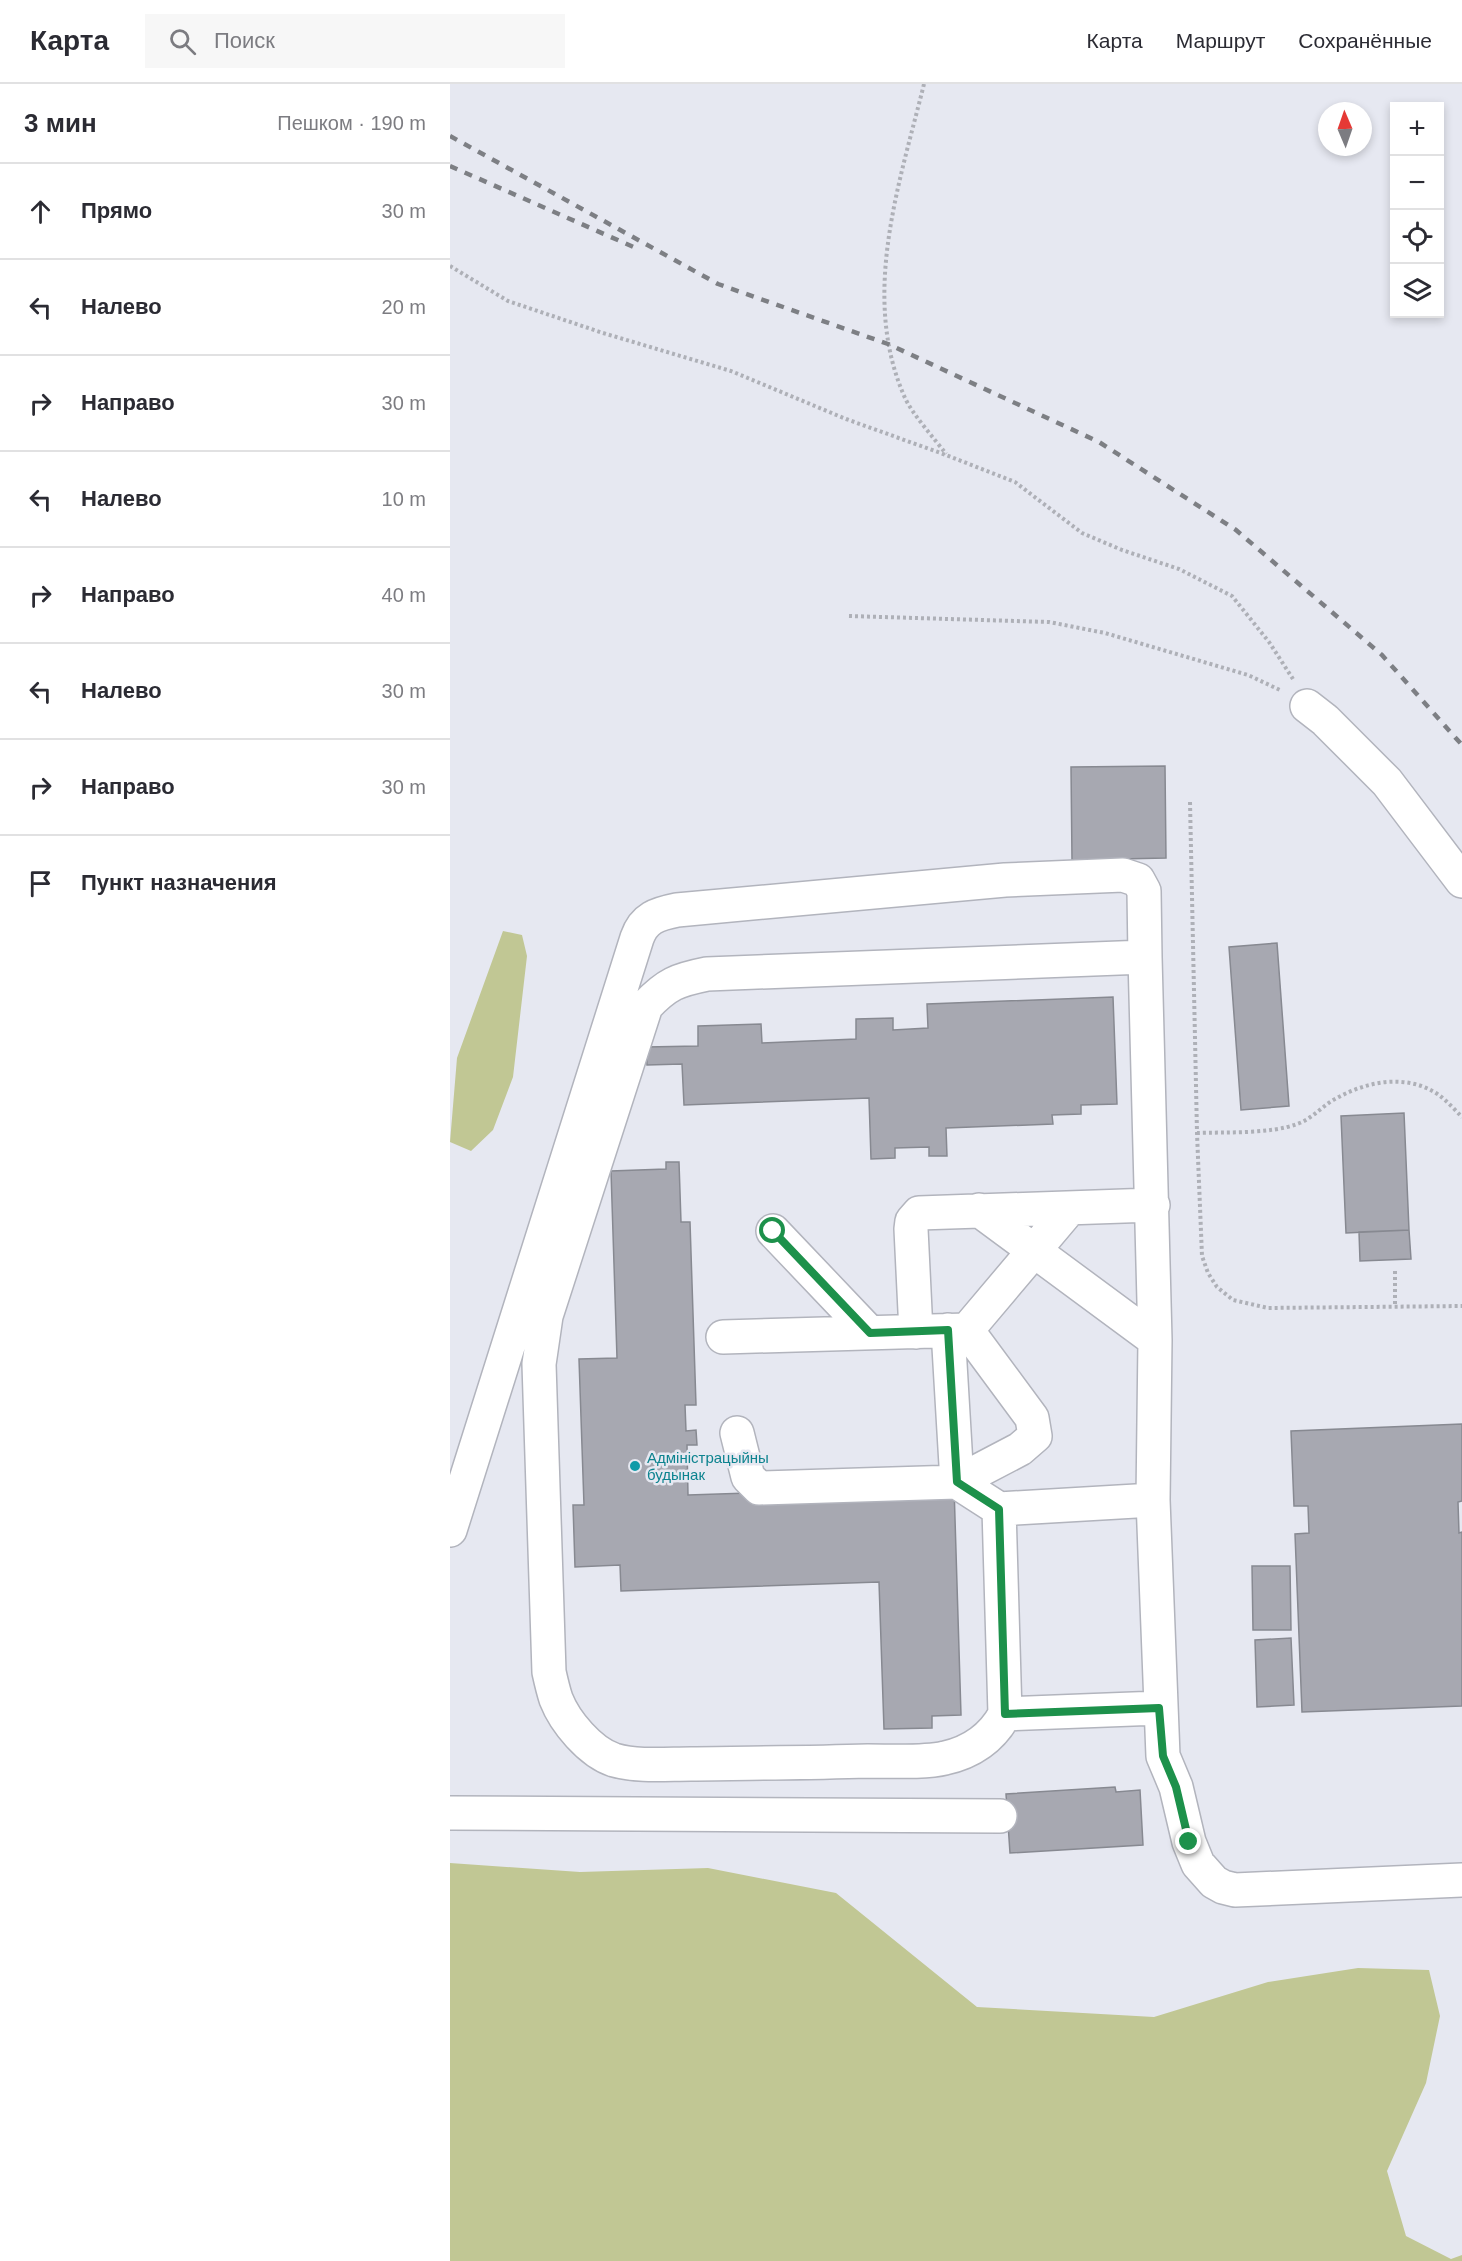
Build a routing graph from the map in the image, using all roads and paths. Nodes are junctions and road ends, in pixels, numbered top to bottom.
1 (924, 84) edge
2 (450, 266) edge
3 (946, 454) junction
4 (849, 616) dead end
5 (1306, 704) junction
6 (1190, 802) dead end
7 (1462, 881) edge
8 (1145, 957) junction
9 (1462, 1117) edge
10 (1197, 1134) junction
11 (1153, 1205) junction
12 (1070, 1208) junction
13 (979, 1210) junction
14 (773, 1231) dead end
15 (1034, 1251) junction
16 (1395, 1271) dead end
17 (1462, 1306) edge
18 (1395, 1307) junction
19 (957, 1330) junction
20 (915, 1332) junction
21 (870, 1333) junction
22 (723, 1337) dead end
23 (1155, 1340) junction
24 (737, 1433) dead end
25 (957, 1482) junction
26 (1153, 1500) junction
27 (999, 1509) junction
28 (450, 1530) edge
29 (1159, 1708) junction
30 (1005, 1714) junction
31 (450, 1813) edge
32 (1000, 1816) dead end
33 (1462, 1880) edge

1 - 3 path
2 - 3 path
3 - 5 path
4 - 5 path
5 - 7 lane
6 - 10 path
8 - 11 lane
8 - 28 lane
8 - 30 lane
9 - 10 path
10 - 18 path
11 - 12 lane
11 - 23 lane
12 - 13 lane
12 - 15 lane
13 - 15 lane
13 - 20 lane
14 - 21 lane
15 - 19 lane
15 - 23 lane
16 - 18 path
17 - 18 path
19 - 20 lane
19 - 25 lane
19 - 25 lane
20 - 21 lane
21 - 22 lane
23 - 26 lane
24 - 25 lane
25 - 27 lane
26 - 27 lane
26 - 29 lane
27 - 30 lane
29 - 30 lane
29 - 33 lane
31 - 32 lane

